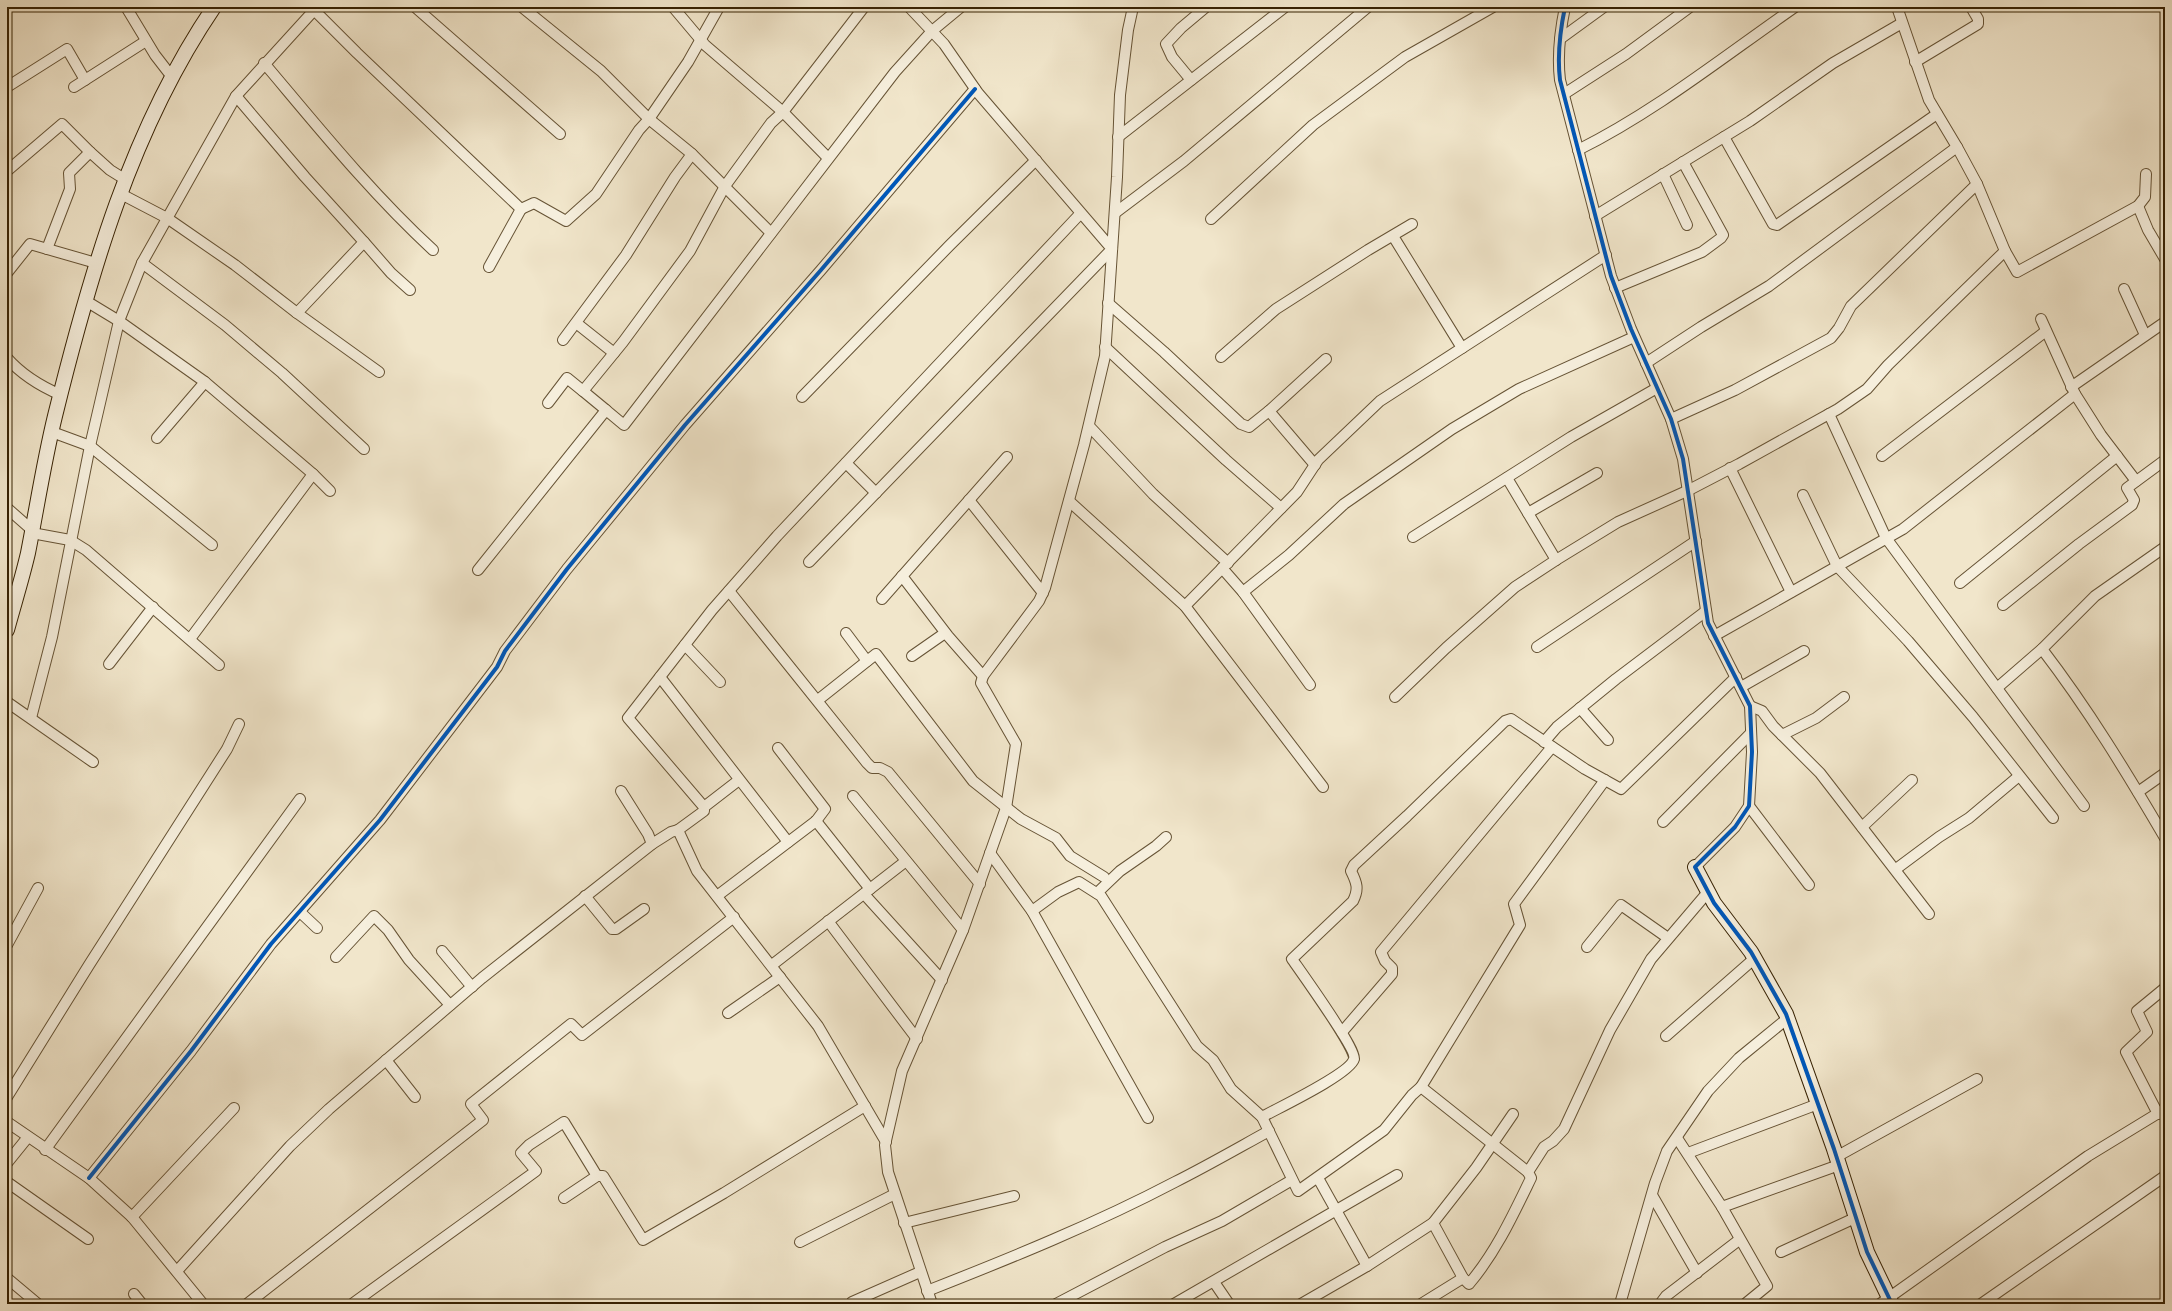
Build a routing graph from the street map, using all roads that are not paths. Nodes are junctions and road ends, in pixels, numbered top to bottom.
1 (126, 7) edge
2 (213, 7) edge
3 (415, 7) edge
4 (522, 7) edge
5 (673, 7) edge
6 (719, 7) edge
7 (864, 7) edge
8 (909, 7) edge
9 (961, 7) edge
10 (1133, 7) edge
11 (1206, 7) edge
12 (1285, 7) edge
13 (1368, 7) edge
14 (1492, 7) edge
15 (1565, 7) edge
16 (1604, 7) edge
17 (1690, 7) edge
18 (1795, 7) edge
19 (1897, 7) edge
20 (1971, 7) edge
21 (316, 8) edge
22 (1902, 23) junction
23 (932, 31) junction
24 (1560, 39) junction
25 (701, 40) junction
26 (146, 41) junction
27 (1915, 62) junction
28 (264, 63) junction
29 (172, 77) junction
30 (86, 80) junction
31 (1191, 80) junction
32 (7, 87) edge
33 (74, 87) dead end
34 (975, 89) junction
35 (1564, 94) junction
36 (236, 96) junction
37 (783, 112) junction
38 (1937, 114) junction
39 (649, 119) junction
40 (560, 134) dead end
41 (1118, 137) junction
42 (1724, 137) junction
43 (1958, 147) junction
44 (1578, 150) junction
45 (90, 152) junction
46 (692, 154) junction
47 (828, 158) junction
48 (1036, 160) junction
49 (1683, 162) junction
50 (7, 171) edge
51 (1663, 174) junction
52 (2146, 174) dead end
53 (126, 180) junction
54 (1977, 184) junction
55 (725, 186) junction
56 (120, 194) junction
57 (2138, 206) junction
58 (521, 209) junction
59 (1115, 213) junction
60 (1080, 214) junction
61 (1595, 216) junction
62 (167, 218) junction
63 (1211, 219) dead end
64 (1412, 224) dead end
65 (1687, 225) dead end
66 (771, 233) junction
67 (1393, 236) junction
68 (364, 242) junction
69 (47, 249) junction
70 (1112, 249) junction
71 (432, 250) dead end
72 (2005, 251) junction
73 (1606, 255) junction
74 (2165, 259) edge
75 (142, 263) junction
76 (96, 264) junction
77 (489, 267) dead end
78 (7, 273) edge
79 (1615, 288) junction
80 (410, 290) dead end
81 (2124, 290) dead end
82 (86, 301) junction
83 (1108, 303) junction
84 (297, 313) junction
85 (2041, 319) dead end
86 (119, 321) junction
87 (2165, 322) edge
88 (580, 326) dead end
89 (2046, 331) junction
90 (2145, 335) junction
91 (1634, 337) junction
92 (563, 340) dead end
93 (1105, 347) junction
94 (1462, 348) junction
95 (614, 353) junction
96 (1221, 357) dead end
97 (7, 358) edge
98 (1326, 359) dead end
99 (1646, 363) junction
100 (379, 372) dead end
101 (205, 382) junction
102 (1657, 388) junction
103 (2073, 390) junction
104 (583, 391) junction
105 (60, 395) junction
106 (802, 397) dead end
107 (548, 403) dead end
108 (606, 410) junction
109 (1269, 411) junction
110 (1829, 414) junction
111 (1671, 420) junction
112 (1089, 426) junction
113 (52, 432) junction
114 (157, 438) dead end
115 (90, 446) junction
116 (364, 449) dead end
117 (1882, 456) dead end
118 (2117, 456) junction
119 (1007, 457) dead end
120 (2165, 460) edge
121 (846, 463) junction
122 (1315, 465) junction
123 (1730, 468) junction
124 (1597, 473) dead end
125 (313, 474) junction
126 (1507, 478) junction
127 (2136, 481) junction
128 (1689, 490) junction
129 (330, 491) dead end
130 (876, 493) junction
131 (1803, 495) dead end
132 (969, 500) junction
133 (1069, 501) junction
134 (7, 508) edge
135 (1281, 508) junction
136 (1528, 513) junction
137 (32, 531) junction
138 (1413, 537) dead end
139 (1886, 538) junction
140 (70, 540) junction
141 (1696, 541) junction
142 (212, 545) dead end
143 (2165, 547) edge
144 (1556, 560) junction
145 (810, 562) dead end
146 (1225, 566) junction
147 (1837, 566) junction
148 (478, 570) dead end
149 (902, 576) junction
150 (1960, 583) dead end
151 (729, 591) junction
152 (1243, 592) junction
153 (1791, 592) junction
154 (1043, 593) junction
155 (882, 599) dead end
156 (2003, 605) dead end
157 (1185, 606) junction
158 (152, 607) junction
159 (1706, 610) junction
160 (8, 620) edge
161 (846, 633) dead end
162 (945, 633) junction
163 (1714, 636) junction
164 (190, 639) junction
165 (685, 645) junction
166 (1537, 647) dead end
167 (2042, 649) junction
168 (1804, 651) dead end
169 (912, 656) dead end
170 (867, 661) junction
171 (109, 664) dead end
172 (219, 665) dead end
173 (983, 676) junction
174 (660, 677) junction
175 (1736, 677) junction
176 (720, 682) dead end
177 (1310, 685) dead end
178 (1741, 687) junction
179 (1997, 688) junction
180 (1844, 697) dead end
181 (1395, 698) dead end
182 (818, 700) junction
183 (7, 702) edge
184 (1750, 706) junction
185 (1580, 708) junction
186 (31, 718) junction
187 (239, 724) dead end
188 (1751, 733) junction
189 (1782, 735) junction
190 (1608, 740) dead end
191 (1548, 744) junction
192 (778, 748) dead end
193 (93, 762) dead end
194 (2165, 773) edge
195 (2019, 776) junction
196 (739, 780) junction
197 (1605, 780) junction
198 (1912, 780) dead end
199 (1324, 787) dead end
200 (621, 791) dead end
201 (2138, 792) junction
202 (853, 796) dead end
203 (300, 799) dead end
204 (1749, 806) junction
205 (2084, 806) dead end
206 (704, 807) junction
207 (1006, 808) junction
208 (2053, 818) dead end
209 (816, 821) junction
210 (1662, 822) dead end
211 (1862, 827) junction
212 (678, 830) junction
213 (1166, 837) dead end
214 (2165, 838) edge
215 (788, 842) junction
216 (652, 844) junction
217 (990, 854) junction
218 (906, 861) junction
219 (1695, 867) joint
220 (1896, 869) junction
221 (1104, 877) dead end
222 (980, 884) junction
223 (1809, 885) dead end
224 (38, 888) dead end
225 (867, 891) junction
226 (1708, 892) junction
227 (1098, 893) junction
228 (585, 896) junction
229 (717, 896) junction
230 (644, 909) dead end
231 (1032, 911) junction
232 (300, 912) junction
233 (1930, 914) dead end
234 (734, 917) junction
235 (828, 921) junction
236 (318, 928) dead end
237 (963, 930) junction
238 (1668, 938) junction
239 (7, 945) edge
240 (1587, 947) dead end
241 (442, 951) dead end
242 (336, 957) dead end
243 (1755, 958) junction
244 (772, 965) junction
245 (780, 977) junction
246 (942, 980) junction
247 (472, 987) junction
248 (2165, 988) edge
249 (450, 1005) junction
250 (728, 1014) dead end
251 (1788, 1018) junction
252 (1342, 1032) junction
253 (1666, 1036) dead end
254 (916, 1039) junction
255 (386, 1060) junction
256 (1977, 1079) dead end
257 (1421, 1087) junction
258 (7, 1097) edge
259 (415, 1097) dead end
260 (1818, 1104) junction
261 (865, 1106) junction
262 (234, 1108) dead end
263 (2162, 1112) edge
264 (1512, 1114) dead end
265 (1262, 1117) junction
266 (1148, 1118) dead end
267 (7, 1122) edge
268 (1269, 1131) junction
269 (28, 1137) junction
270 (1677, 1138) junction
271 (886, 1142) junction
272 (1494, 1142) junction
273 (45, 1150) junction
274 (1688, 1153) junction
275 (1837, 1161) junction
276 (7, 1163) edge
277 (1528, 1172) junction
278 (1397, 1175) dead end
279 (597, 1176) junction
280 (2165, 1176) edge
281 (89, 1178) junction
282 (1318, 1178) junction
283 (1292, 1180) junction
284 (7, 1182) edge
285 (895, 1194) junction
286 (1652, 1195) junction
287 (1014, 1196) dead end
288 (564, 1198) dead end
289 (1722, 1207) junction
290 (1336, 1210) junction
291 (132, 1217) junction
292 (1855, 1218) junction
293 (904, 1223) junction
294 (1433, 1223) junction
295 (88, 1239) dead end
296 (1739, 1240) junction
297 (800, 1242) dead end
298 (1781, 1252) dead end
299 (1367, 1266) junction
300 (176, 1271) junction
301 (920, 1272) junction
302 (1697, 1273) junction
303 (7, 1278) edge
304 (1463, 1278) junction
305 (1214, 1282) junction
306 (927, 1291) junction
307 (134, 1294) dead end
308 (852, 1302) dead end
309 (1887, 1302) edge
310 (38, 1304) edge
311 (142, 1304) edge
312 (203, 1304) edge
313 (247, 1304) edge
314 (352, 1304) edge
315 (932, 1304) edge
316 (1056, 1304) edge
317 (1174, 1304) edge
318 (1229, 1304) edge
319 (1301, 1304) edge
320 (1421, 1304) edge
321 (1620, 1304) edge
322 (1660, 1304) edge
323 (1745, 1304) edge
324 (1980, 1304) edge

1 - 26 street
2 - 29 street
3 - 40 street
4 - 39 street
5 - 25 street
6 - 25 street
7 - 37 street
8 - 23 street
9 - 23 street
10 - 41 street
11 - 31 street
12 - 31 street
13 - 59 street
14 - 63 street
15 - 24 street
16 - 24 street
17 - 35 street
18 - 44 street
19 - 22 street
20 - 27 street
21 - 28 street
21 - 58 street
22 - 27 street
22 - 42 street
23 - 34 street
23 - 47 street
24 - 35 street
25 - 37 street
25 - 39 street
26 - 29 street
26 - 30 street
27 - 38 street
28 - 36 street
28 - 71 street
29 - 53 street
30 - 32 street
30 - 33 street
31 - 41 street
34 - 48 street
34 - 232 street
35 - 44 street
36 - 62 street
36 - 68 street
37 - 47 street
37 - 55 street
38 - 42 street
38 - 43 street
39 - 46 street
39 - 58 street
41 - 59 street
42 - 49 street
43 - 54 street
43 - 99 street
44 - 61 street
45 - 50 street
45 - 53 street
45 - 69 street
46 - 55 street
46 - 92 street
47 - 66 street
48 - 60 street
48 - 106 street
49 - 51 street
49 - 79 street
51 - 61 street
51 - 65 street
52 - 57 street
53 - 56 street
54 - 72 street
54 - 111 street
55 - 66 street
55 - 95 street
56 - 62 street
56 - 76 street
57 - 72 street
57 - 74 street
58 - 77 street
59 - 70 street
60 - 70 street
60 - 121 street
61 - 73 street
62 - 75 street
62 - 84 street
64 - 67 street
66 - 108 street
67 - 94 street
67 - 96 street
68 - 80 street
68 - 84 street
69 - 76 street
69 - 78 street
70 - 83 street
70 - 130 street
72 - 110 street
73 - 79 street
73 - 94 street
75 - 86 street
75 - 116 street
76 - 82 street
79 - 91 street
81 - 90 street
82 - 86 street
82 - 105 street
83 - 93 street
83 - 109 street
84 - 100 street
85 - 89 street
86 - 101 street
86 - 115 street
87 - 90 street
88 - 95 street
89 - 103 street
89 - 117 street
90 - 103 street
91 - 99 street
91 - 152 street
93 - 112 street
93 - 135 street
94 - 122 street
95 - 104 street
97 - 105 street
98 - 109 street
99 - 102 street
101 - 114 street
101 - 125 street
102 - 111 street
102 - 126 street
103 - 118 street
103 - 139 street
104 - 107 street
104 - 108 street
105 - 113 street
108 - 148 street
109 - 122 street
110 - 123 street
110 - 139 street
111 - 128 street
112 - 133 street
112 - 146 street
113 - 115 street
113 - 137 street
115 - 140 street
115 - 142 street
118 - 127 street
118 - 150 street
119 - 132 street
120 - 127 street
121 - 130 street
121 - 151 street
122 - 135 street
123 - 128 street
123 - 153 street
124 - 136 street
125 - 129 street
125 - 164 street
126 - 136 street
126 - 138 street
127 - 156 street
128 - 141 street
128 - 144 street
130 - 145 street
131 - 147 street
132 - 149 street
132 - 154 street
133 - 154 street
133 - 157 street
134 - 137 street
135 - 146 street
136 - 144 street
137 - 140 street
137 - 160 street
139 - 147 street
139 - 179 street
140 - 158 street
140 - 186 street
141 - 159 street
141 - 166 street
143 - 167 street
144 - 181 street
146 - 152 street
146 - 157 street
147 - 153 street
147 - 195 street
149 - 155 street
149 - 162 street
151 - 165 street
151 - 182 street
152 - 177 street
153 - 163 street
154 - 173 street
157 - 199 street
158 - 164 street
158 - 171 street
159 - 163 street
159 - 185 street
161 - 170 street
162 - 169 street
162 - 173 street
163 - 175 street
164 - 172 street
165 - 174 street
165 - 176 street
167 - 179 street
167 - 201 street
168 - 178 street
170 - 182 street
170 - 207 street
173 - 207 street
174 - 196 street
174 - 206 street
175 - 178 street
175 - 197 street
178 - 184 street
179 - 205 street
180 - 189 street
182 - 222 street
183 - 186 street
184 - 188 street
184 - 189 street
185 - 190 street
185 - 191 street
186 - 193 street
187 - 258 street
188 - 204 street
188 - 210 street
189 - 211 street
191 - 197 street
191 - 252 street
191 - 252 street
192 - 209 street
194 - 201 street
195 - 208 street
195 - 220 street
196 - 206 street
196 - 215 street
197 - 257 street
198 - 211 street
200 - 216 street
201 - 214 street
202 - 218 street
203 - 273 street
204 - 219 street
204 - 223 street
206 - 212 street
207 - 217 street
207 - 221 street
209 - 215 street
209 - 225 street
211 - 220 street
212 - 216 street
212 - 229 street
213 - 227 street
215 - 229 street
216 - 228 street
217 - 222 street
217 - 231 street
218 - 225 street
218 - 237 street
219 - 226 street
220 - 233 street
222 - 237 street
224 - 239 street
225 - 235 street
225 - 246 street
226 - 238 street
226 - 243 street
227 - 231 street
227 - 265 street
228 - 230 street
228 - 247 street
229 - 234 street
231 - 266 street
232 - 236 street
232 - 281 street
234 - 244 street
234 - 313 street
235 - 244 street
235 - 254 street
237 - 246 street
238 - 240 street
238 - 277 street
241 - 247 street
242 - 249 street
243 - 251 street
243 - 253 street
244 - 245 street
245 - 250 street
245 - 261 street
246 - 254 street
247 - 249 street
248 - 263 street
249 - 255 street
251 - 260 street
251 - 270 street
252 - 265 street
254 - 271 street
255 - 259 street
255 - 300 street
256 - 275 street
257 - 272 street
257 - 282 street
260 - 274 street
260 - 275 street
261 - 271 street
261 - 279 street
262 - 291 street
263 - 309 street
264 - 272 street
265 - 268 street
267 - 269 street
268 - 283 street
268 - 306 street
269 - 273 street
269 - 276 street
270 - 274 street
270 - 286 street
271 - 285 street
272 - 277 street
272 - 294 street
273 - 281 street
274 - 289 street
275 - 289 street
275 - 292 street
277 - 304 street
278 - 290 street
279 - 288 street
279 - 314 street
280 - 324 street
281 - 291 street
282 - 283 street
282 - 290 street
283 - 316 street
284 - 295 street
285 - 293 street
285 - 297 street
286 - 302 street
286 - 321 street
287 - 293 street
289 - 296 street
290 - 299 street
290 - 305 street
291 - 300 street
292 - 298 street
292 - 309 street
293 - 301 street
294 - 299 street
294 - 304 street
296 - 302 street
296 - 323 street
299 - 319 street
300 - 312 street
301 - 306 street
301 - 308 street
302 - 322 street
303 - 310 street
304 - 320 street
305 - 317 street
305 - 318 street
306 - 315 street
307 - 311 street

